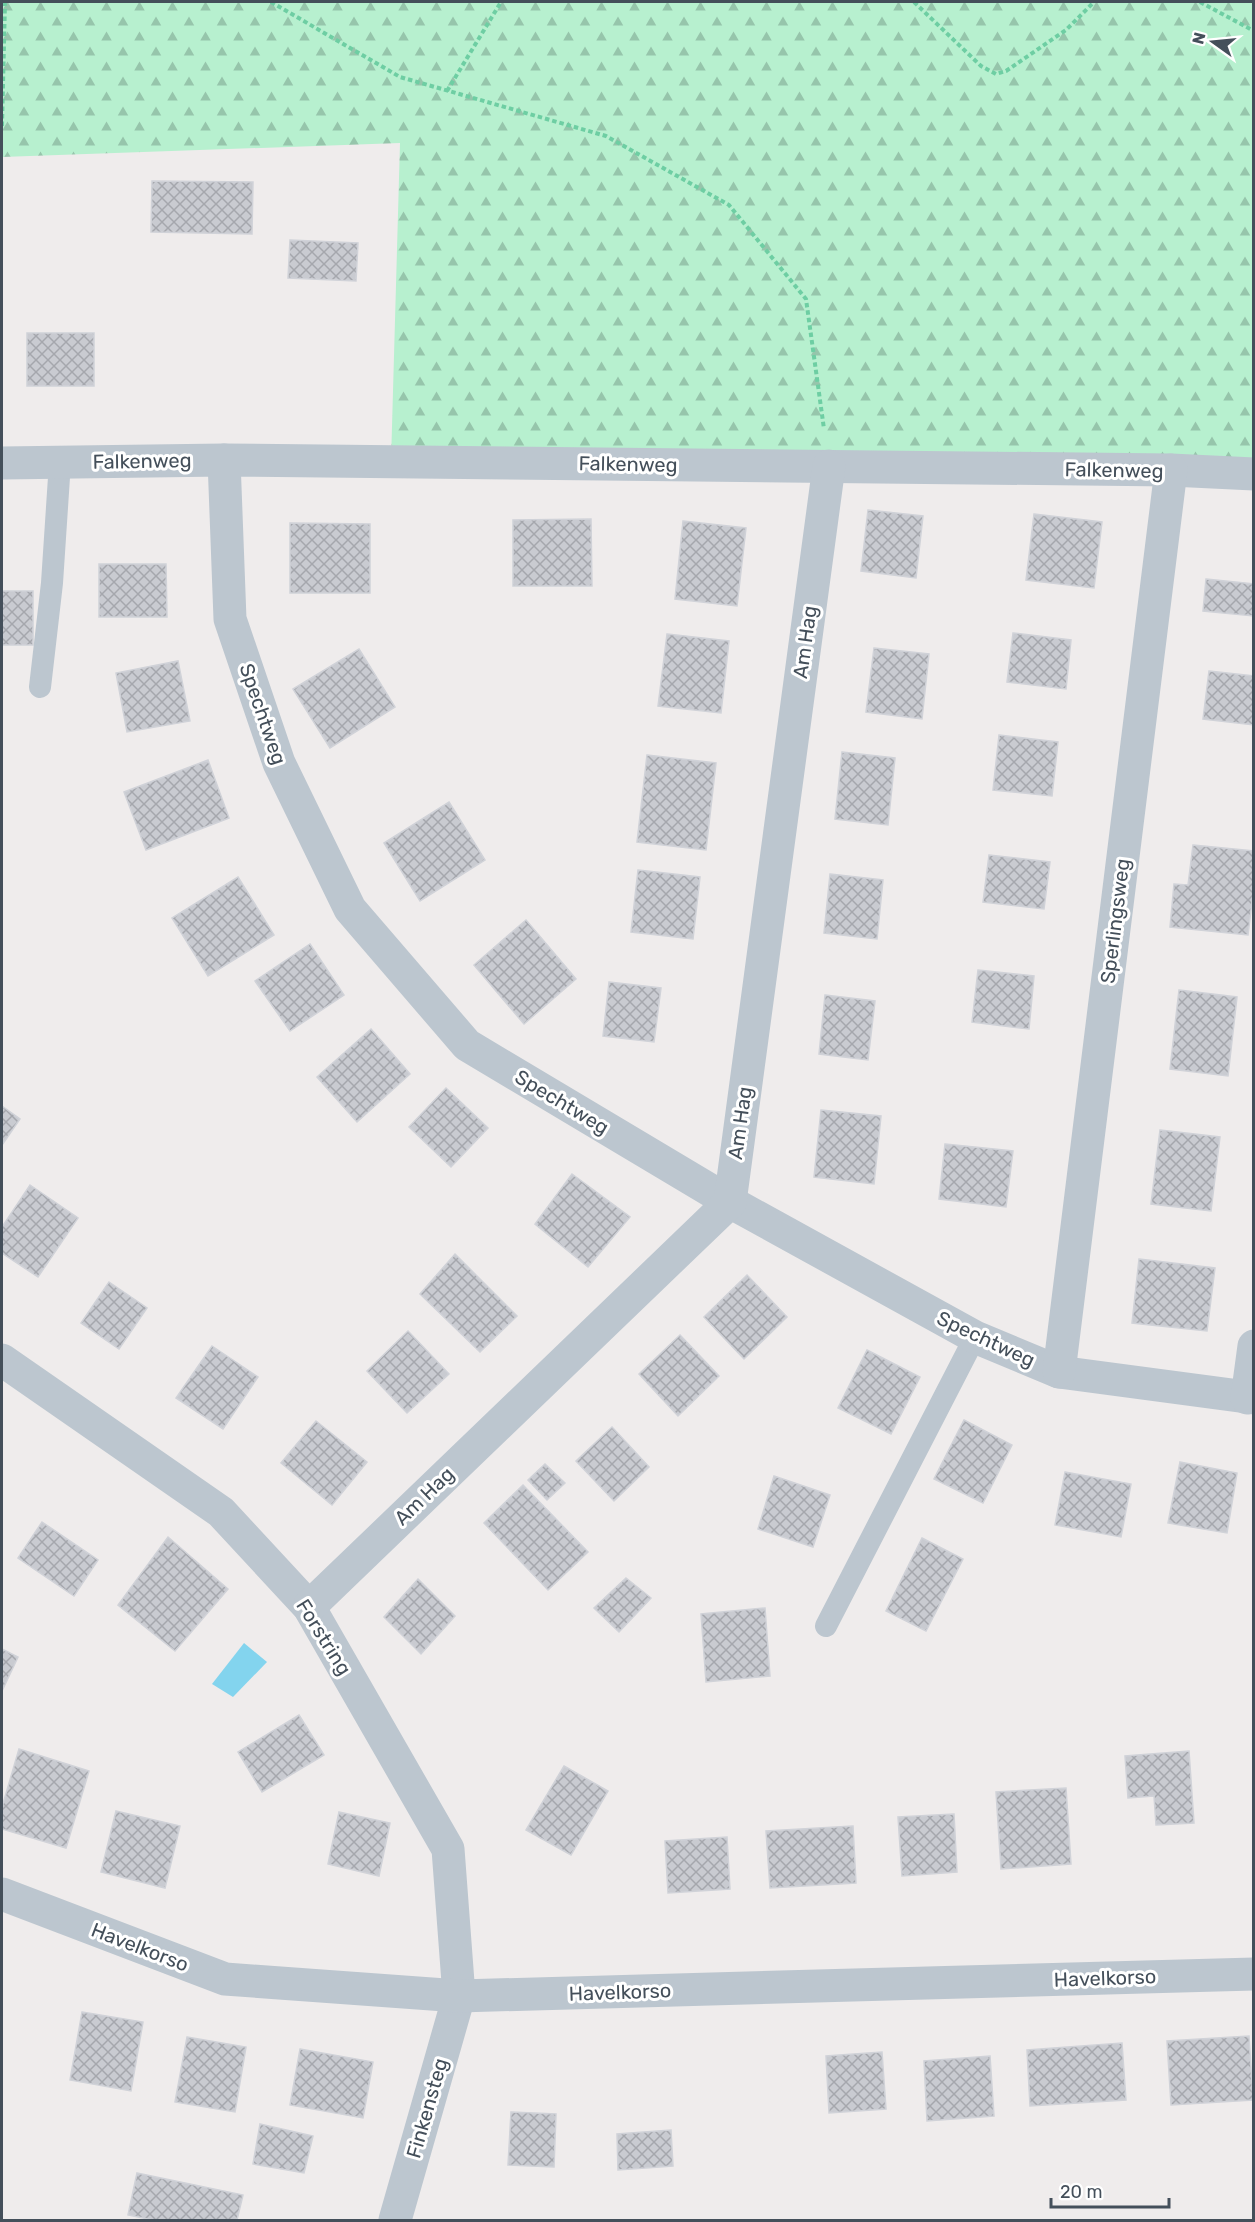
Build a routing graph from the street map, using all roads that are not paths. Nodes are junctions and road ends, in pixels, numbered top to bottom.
1 (224, 460) junction
2 (60, 462) junction
3 (2, 463) edge
4 (829, 466) junction
5 (1171, 471) junction
6 (1254, 474) edge
7 (40, 687) dead end
8 (730, 1202) junction
9 (975, 1337) junction
10 (1254, 1346) edge
11 (2, 1360) edge
12 (1059, 1372) junction
13 (1250, 1398) edge
14 (309, 1607) junction
15 (826, 1626) dead end
16 (2, 1894) edge
17 (1254, 1974) edge
18 (459, 1996) junction
19 (395, 2220) edge

1 - 2 street, Falkenweg
1 - 4 street, Falkenweg
1 - 8 street, Spechtweg
2 - 3 street, Falkenweg
2 - 7 lane
4 - 5 street, Falkenweg
4 - 8 street, Am Hag
5 - 6 street, Falkenweg
5 - 12 street, Sperlingsweg
8 - 9 street, Spechtweg
8 - 14 street, Am Hag
9 - 12 street, Spechtweg
9 - 15 lane
10 - 13 street
11 - 14 street, Forstring
12 - 13 street, Spechtweg
14 - 18 street, Forstring
16 - 18 street, Havelkorso
17 - 18 street, Havelkorso
18 - 19 street, Finkensteg

